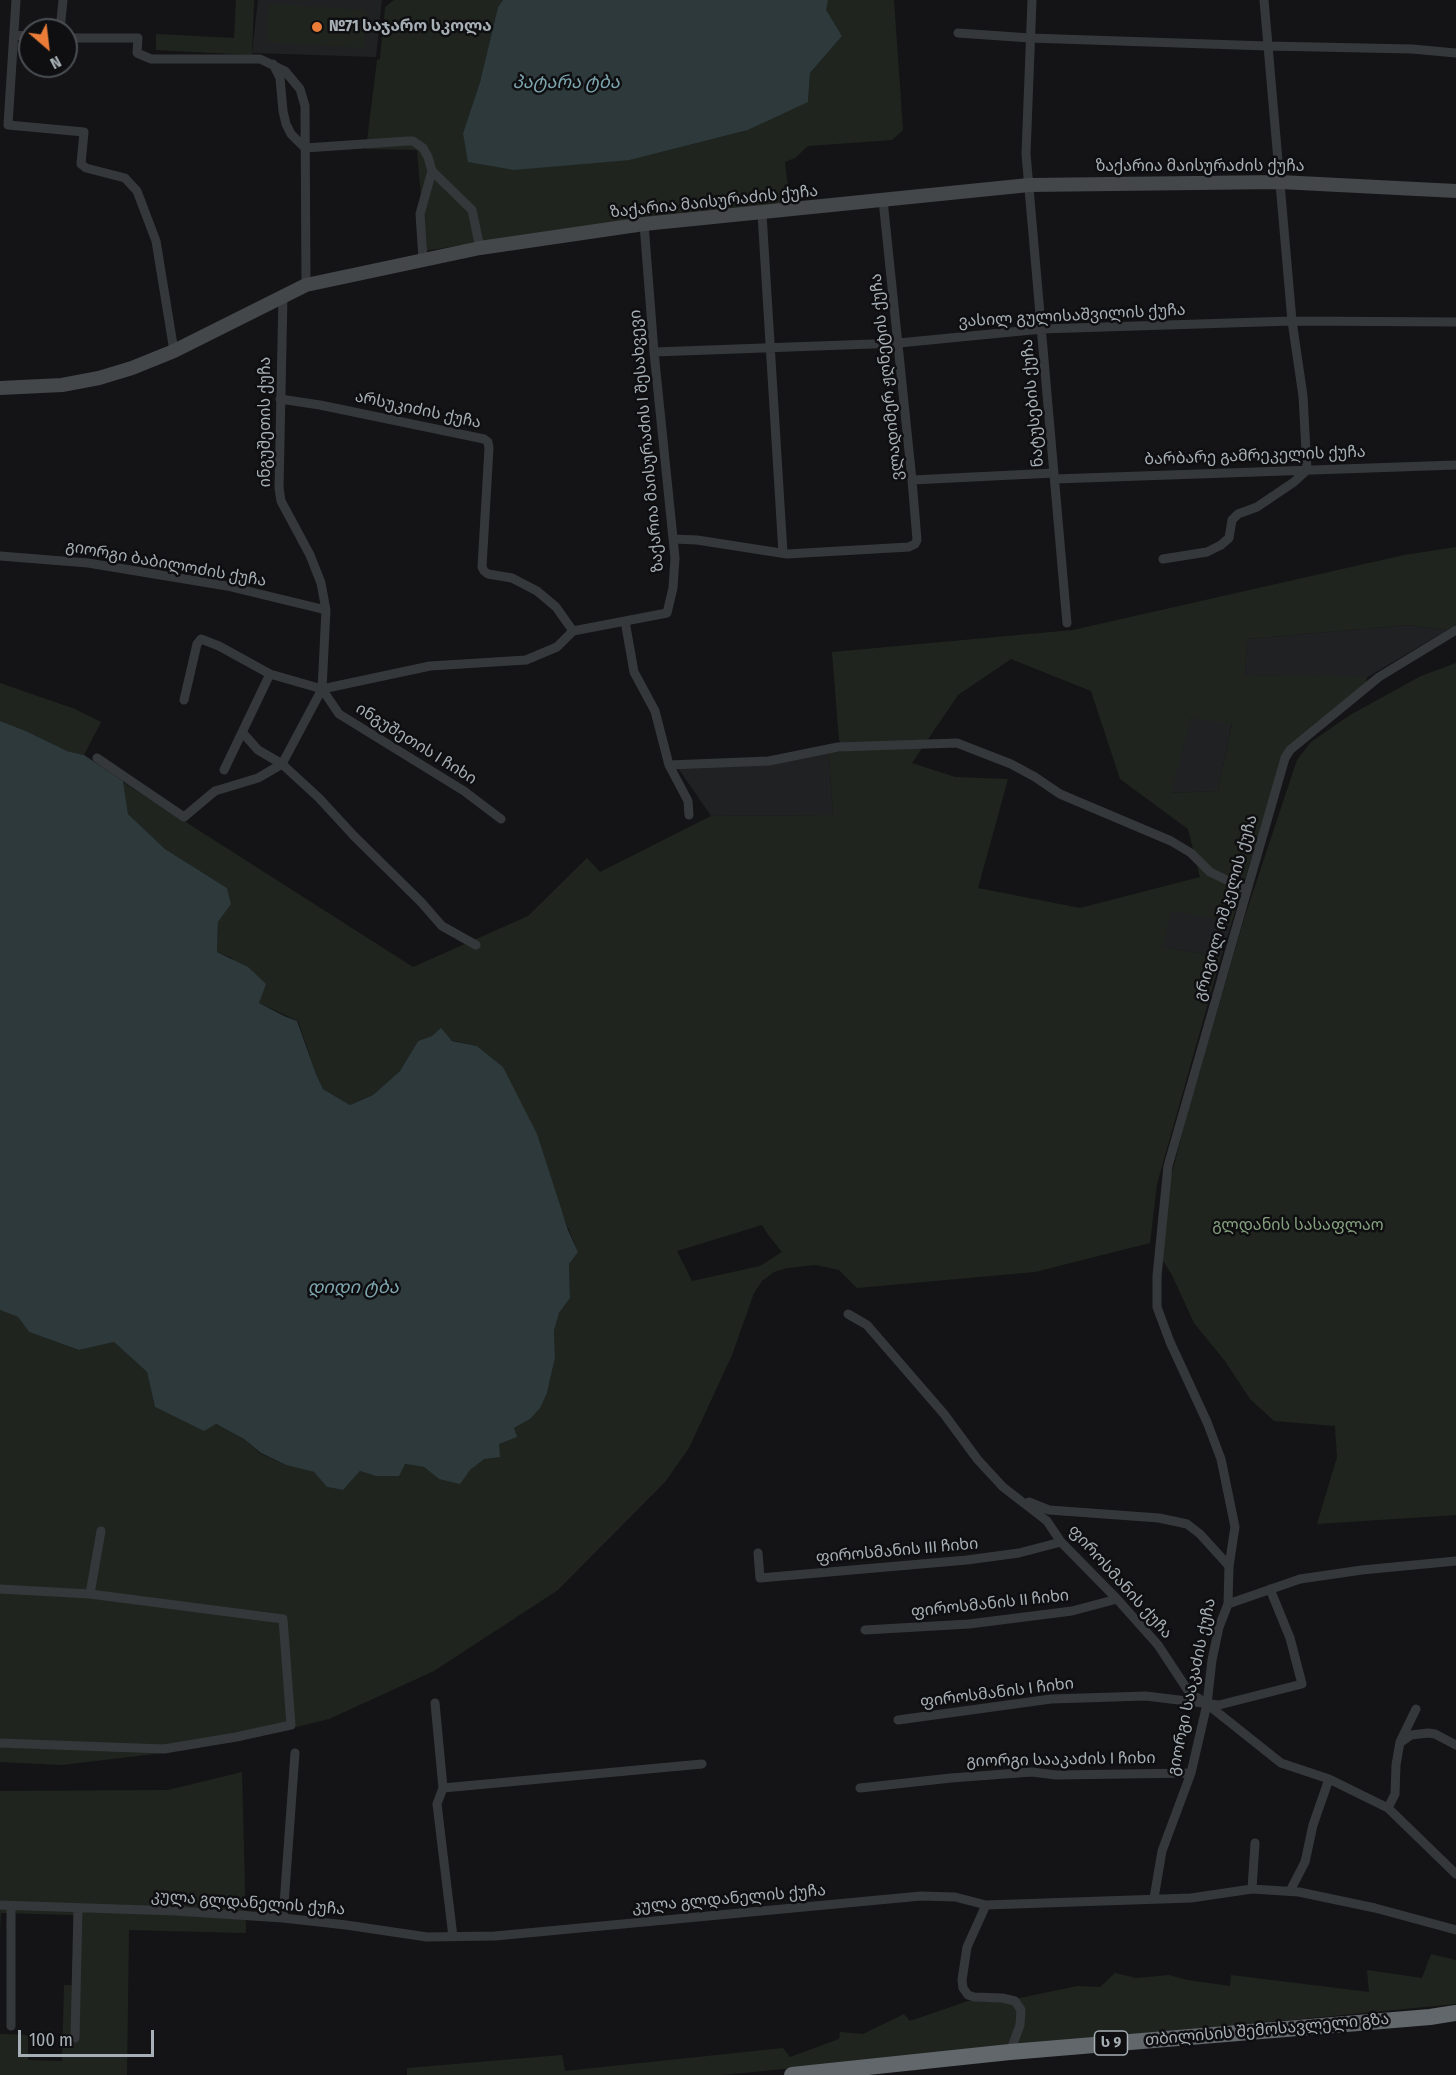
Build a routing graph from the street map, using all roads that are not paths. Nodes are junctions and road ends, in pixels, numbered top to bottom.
1 (16, 0) edge
2 (63, 0) edge
3 (1032, 0) edge
4 (1264, 0) edge
5 (61, 18) edge
6 (958, 33) dead end
7 (14, 35) junction
8 (18, 35) edge
9 (78, 38) edge
10 (1030, 38) junction
11 (1267, 46) junction
12 (1456, 53) edge
13 (273, 64) junction
14 (305, 148) junction
15 (432, 171) junction
16 (1280, 182) junction
17 (1029, 185) junction
18 (1456, 191) edge
19 (883, 200) junction
20 (762, 214) junction
21 (645, 224) junction
22 (480, 248) junction
23 (423, 259) junction
24 (306, 285) junction
25 (283, 296) junction
26 (1292, 321) junction
27 (1456, 322) edge
28 (1042, 330) junction
29 (899, 343) junction
30 (771, 348) junction
31 (174, 351) junction
32 (654, 352) junction
33 (0, 387) edge
34 (280, 399) junction
35 (1456, 465) edge
36 (1306, 470) junction
37 (1055, 476) junction
38 (912, 480) junction
39 (673, 539) junction
40 (783, 553) junction
41 (0, 556) edge
42 (1163, 559) dead end
43 (326, 610) junction
44 (625, 621) junction
45 (1067, 623) dead end
46 (1456, 630) edge
47 (573, 631) junction
48 (270, 674) junction
49 (322, 689) junction
50 (184, 700) dead end
51 (242, 732) junction
52 (97, 758) dead end
53 (282, 764) junction
54 (669, 765) junction
55 (224, 770) dead end
56 (689, 815) dead end
57 (501, 819) dead end
58 (1246, 890) junction
59 (476, 945) dead end
60 (1157, 1276) joint
61 (848, 1314) dead end
62 (1021, 1499) junction
63 (101, 1531) dead end
64 (1061, 1542) junction
65 (758, 1553) dead end
66 (1456, 1562) edge
67 (1229, 1566) junction
68 (0, 1589) edge
69 (1270, 1589) junction
70 (90, 1594) junction
71 (1117, 1599) junction
72 (1228, 1604) junction
73 (865, 1630) dead end
74 (435, 1703) dead end
75 (1207, 1704) junction
76 (1416, 1708) dead end
77 (898, 1720) dead end
78 (1400, 1742) junction
79 (0, 1743) edge
80 (1456, 1745) edge
81 (295, 1753) dead end
82 (702, 1764) dead end
83 (1191, 1773) junction
84 (1329, 1779) junction
85 (443, 1788) junction
86 (860, 1788) dead end
87 (1389, 1808) junction
88 (1255, 1843) dead end
89 (1456, 1874) edge
90 (1252, 1889) junction
91 (1290, 1891) junction
92 (1154, 1898) junction
93 (0, 1905) edge
94 (986, 1905) junction
95 (10, 1906) junction
96 (78, 1908) junction
97 (283, 1918) junction
98 (1456, 1930) edge
99 (453, 1937) junction
100 (1456, 2013) edge
101 (11, 2026) dead end
102 (75, 2038) dead end
103 (1010, 2052) junction
104 (792, 2075) edge

1 - 7 street
2 - 5 street
3 - 10 street, ნატუსების ქუჩა
4 - 11 street
6 - 10 street
7 - 8 street
7 - 31 street
9 - 13 street
10 - 11 street
10 - 17 street, ნატუსების ქუჩა
11 - 12 street
11 - 16 street
13 - 14 street
13 - 14 street
14 - 15 street
14 - 24 street
15 - 22 street
15 - 23 street
16 - 17 street, ზაქარია მაისურაძის ქუჩა
16 - 18 street, ზაქარია მაისურაძის ქუჩა
16 - 26 street
17 - 19 street, ზაქარია მაისურაძის ქუჩა
17 - 28 street, ნატუსების ქუჩა
19 - 20 street, ზაქარია მაისურაძის ქუჩა
19 - 29 street, ვლადიმერ ჟღნეტის ქუჩა
20 - 21 street, ზაქარია მაისურაძის ქუჩა
20 - 30 street
21 - 22 street, ზაქარია მაისურაძის ქუჩა
21 - 32 street, ზაქარია მაისურაძის I შესახვევი
22 - 23 street, ზაქარია მაისურაძის ქუჩა
23 - 24 street, ზაქარია მაისურაძის ქუჩა
24 - 25 street, ზაქარია მაისურაძის ქუჩა
25 - 31 street, ზაქარია მაისურაძის ქუჩა
25 - 34 street, ინგუშეთის ქუჩა
26 - 27 street, ვასილ გულისაშვილის ქუჩა
26 - 28 street, ვასილ გულისაშვილის ქუჩა
26 - 36 street
28 - 29 street, ვასილ გულისაშვილის ქუჩა
28 - 37 street, ნატუსების ქუჩა
29 - 30 street, ვასილ გულისაშვილის ქუჩა
29 - 38 street, ვლადიმერ ჟღნეტის ქუჩა
30 - 32 street, ვასილ გულისაშვილის ქუჩა
30 - 40 street
31 - 33 street, ზაქარია მაისურაძის ქუჩა
32 - 39 street, ზაქარია მაისურაძის I შესახვევი
34 - 43 street, ინგუშეთის ქუჩა
34 - 47 street, არსუკიძის ქუჩა
35 - 36 street, ბარბარე გამრეკელის ქუჩა
36 - 37 street, ბარბარე გამრეკელის ქუჩა
36 - 42 street
37 - 38 street, ბარბარე გამრეკელის ქუჩა
37 - 45 street, ნატუსების ქუჩა
38 - 40 street, ვლადიმერ ჟღნეტის ქუჩა
39 - 40 street
39 - 44 street, ზაქარია მაისურაძის I შესახვევი
41 - 43 street, გიორგი ბაბილოძის ქუჩა
43 - 49 street, ინგუშეთის ქუჩა
44 - 47 street
44 - 54 street
46 - 58 street, გრიგოლ ოშკელის ქუჩა
47 - 49 street
48 - 49 street
48 - 50 street
48 - 51 street
49 - 53 street
49 - 57 street, ინგუშეთის I ჩიხი
51 - 53 street
51 - 55 street
52 - 53 street
53 - 59 street
54 - 56 street
54 - 58 street
58 - 60 street, გრიგოლ ოშკელის ქუჩა
60 - 67 street, გიორგი სააკაძის ქუჩა
61 - 62 street, ფიროსმანის ქუჩა
62 - 64 street, ფიროსმანის ქუჩა
62 - 67 street
63 - 70 street
64 - 65 street, ფიროსმანის III ჩიხი
64 - 71 street, ფიროსმანის ქუჩა
66 - 69 street
67 - 72 street, გიორგი სააკაძის ქუჩა
68 - 70 street
69 - 72 street
69 - 75 street, ფიროსმანის I ჩიხი
70 - 79 street
71 - 73 street, ფიროსმანის II ჩიხი
71 - 75 street, ფიროსმანის ქუჩა
72 - 75 street, გიორგი სააკაძის ქუჩა
74 - 85 street
75 - 77 street, ფიროსმანის I ჩიხი
75 - 83 street, გიორგი სააკაძის ქუჩა
75 - 84 street, ფიროსმანის ქუჩა
76 - 78 street
78 - 80 street
78 - 87 street
81 - 97 street
82 - 85 street
83 - 86 street, გიორგი სააკაძის I ჩიხი
83 - 92 street, გიორგი სააკაძის ქუჩა
84 - 87 street, ფიროსმანის ქუჩა
84 - 91 street
85 - 99 street
87 - 89 street, ფიროსმანის ქუჩა
88 - 90 street
90 - 91 street, კულა გლდანელის ქუჩა
90 - 92 street, კულა გლდანელის ქუჩა
91 - 98 street, კულა გლდანელის ქუჩა
92 - 94 street, კულა გლდანელის ქუჩა
93 - 95 street, კულა გლდანელის ქუჩა
94 - 99 street, კულა გლდანელის ქუჩა
94 - 103 street
95 - 96 street, კულა გლდანელის ქუჩა
95 - 101 street
96 - 97 street, კულა გლდანელის ქუჩა
96 - 102 street
97 - 99 street, კულა გლდანელის ქუჩა
100 - 103 highway, თბილისის შემოსავლელი გზა / ს 9
103 - 104 highway, თბილისის შემოსავლელი გზა / ს 9

